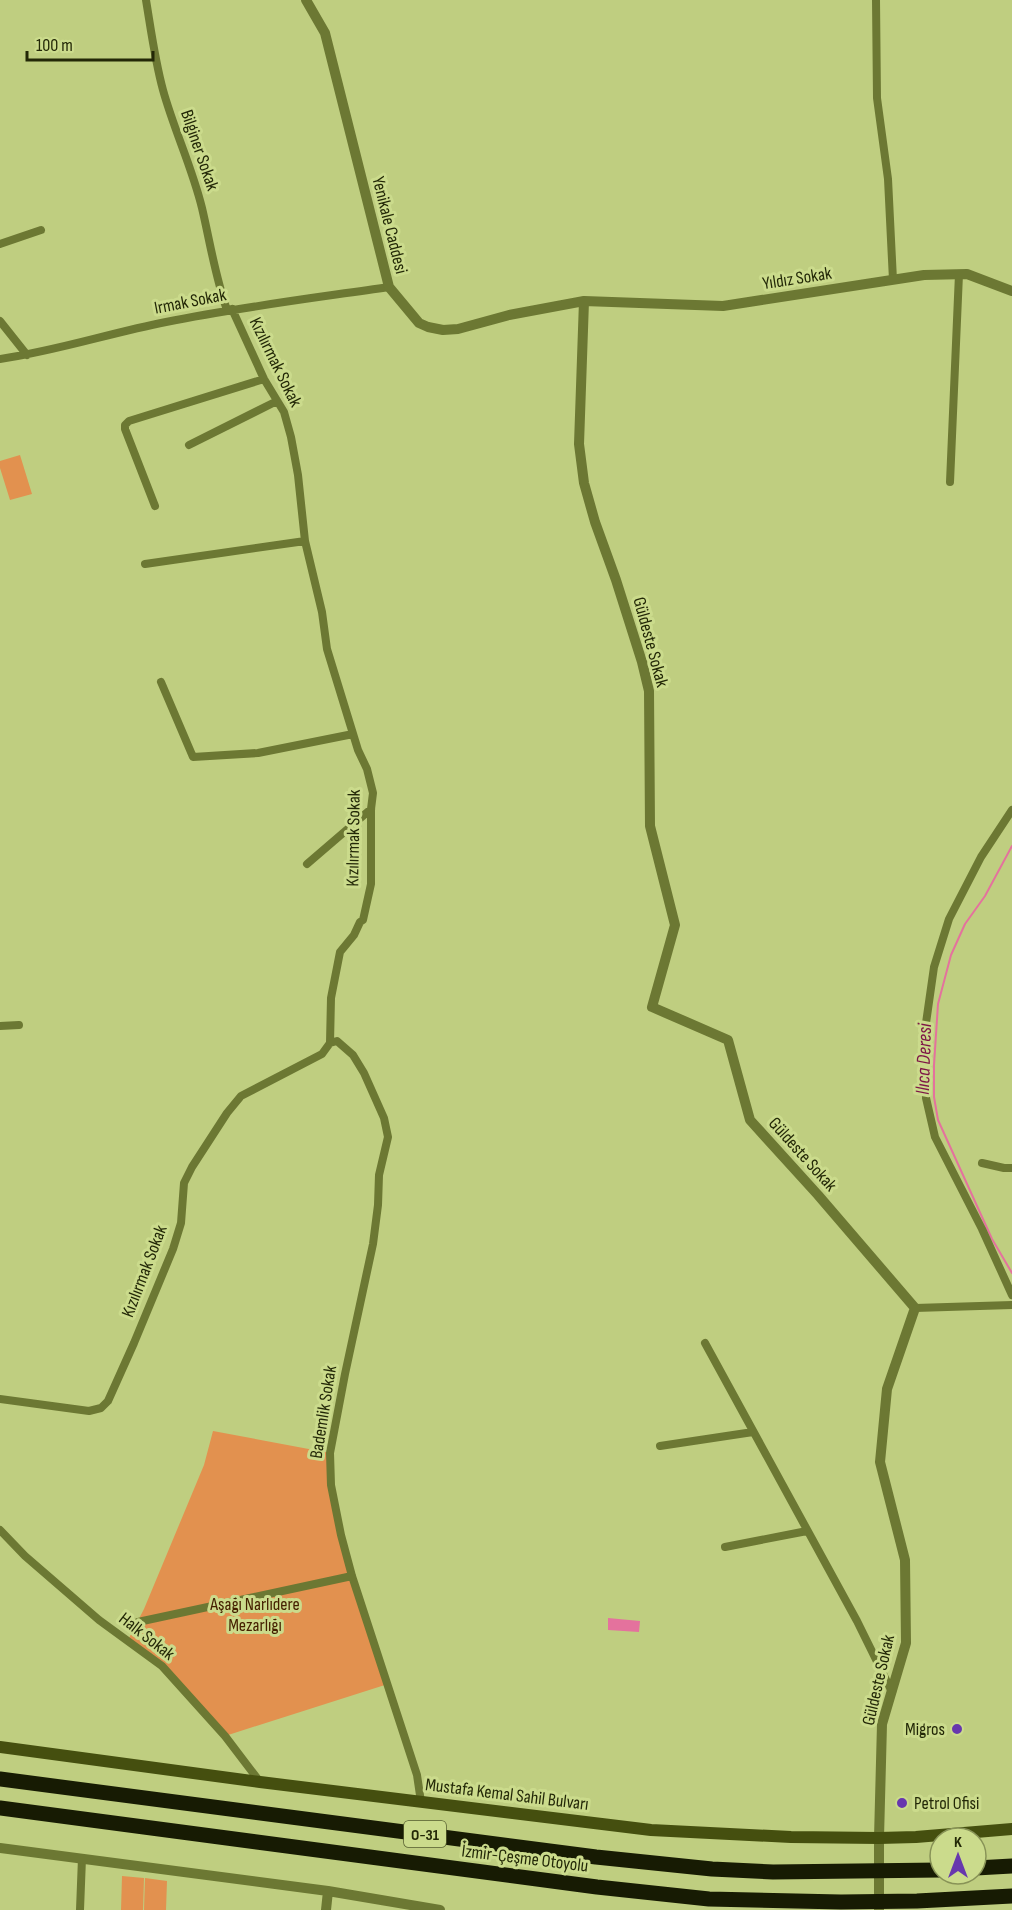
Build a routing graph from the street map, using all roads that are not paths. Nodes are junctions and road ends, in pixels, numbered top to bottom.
1 (146, 0) edge
2 (306, 0) edge
3 (876, 0) edge
4 (41, 230) dead end
5 (0, 244) edge
6 (959, 274) junction
7 (893, 280) junction
8 (389, 287) junction
9 (1012, 291) edge
10 (584, 302) junction
11 (229, 310) junction
12 (0, 321) edge
13 (27, 355) junction
14 (0, 359) edge
15 (264, 379) junction
16 (277, 401) junction
17 (189, 445) dead end
18 (950, 482) dead end
19 (155, 507) dead end
20 (305, 541) junction
21 (145, 564) dead end
22 (161, 682) dead end
23 (353, 734) junction
24 (370, 809) junction
25 (1012, 810) edge
26 (307, 864) dead end
27 (0, 1026) edge
28 (19, 1026) dead end
29 (330, 1043) junction
30 (982, 1162) dead end
31 (1012, 1168) edge
32 (1012, 1295) edge
33 (1012, 1305) edge
34 (915, 1308) junction
35 (705, 1343) dead end
36 (0, 1399) edge
37 (753, 1432) junction
38 (660, 1446) dead end
39 (0, 1530) edge
40 (807, 1531) junction
41 (725, 1547) dead end
42 (352, 1576) junction
43 (138, 1622) dead end
44 (892, 1692) junction
45 (0, 1747) edge
46 (0, 1779) edge
47 (260, 1782) junction
48 (421, 1802) junction
49 (0, 1808) edge
50 (1012, 1829) edge
51 (879, 1838) junction
52 (0, 1848) edge
53 (82, 1858) junction
54 (1012, 1866) edge
55 (988, 1867) edge
56 (928, 1870) edge
57 (328, 1891) junction
58 (1012, 1896) edge
59 (390, 1906) edge
60 (80, 1910) edge
61 (326, 1910) edge
62 (440, 1910) edge
63 (879, 1910) edge

1 - 11 street, Bilginer Sokak
2 - 8 street, Yenikale Caddesi
3 - 7 street
4 - 5 street
6 - 7 street, Yıldız Sokak
6 - 9 street, Yıldız Sokak
6 - 18 street
7 - 10 street, Yıldız Sokak
8 - 10 street, Yenikale Caddesi
8 - 11 street, Irmak Sokak
10 - 34 street, Güldeste Sokak
11 - 13 street, Irmak Sokak
11 - 15 street, Kızılırmak Sokak
12 - 13 street
13 - 14 street, Irmak Sokak
15 - 16 street, Kızılırmak Sokak
15 - 19 street
16 - 17 street
16 - 20 street, Kızılırmak Sokak
20 - 21 street
20 - 23 street, Kızılırmak Sokak
22 - 23 street
23 - 24 street, Kızılırmak Sokak
24 - 26 street
24 - 29 street, Kızılırmak Sokak
25 - 32 street
27 - 28 street
29 - 36 street, Kızılırmak Sokak
29 - 42 street, Bademlik Sokak
30 - 31 street
33 - 34 street
34 - 44 street, Güldeste Sokak
35 - 37 street
37 - 38 street
37 - 40 street
39 - 47 street, Halk Sokak
40 - 41 street
40 - 44 street
42 - 43 street
42 - 48 street, Bademlik Sokak
44 - 51 street, Güldeste Sokak
45 - 47 main road, Mustafa Kemal Sahil Bulvarı
46 - 56 highway, İzmir-Çeşme Otoyolu / O-31
47 - 48 main road, Mustafa Kemal Sahil Bulvarı
48 - 51 main road, Mustafa Kemal Sahil Bulvarı
49 - 58 highway, İzmir-Çeşme Otoyolu / O-31
50 - 51 main road, Mustafa Kemal Sahil Bulvarı
51 - 63 street, Güldeste Sokak
52 - 53 street
53 - 57 street
53 - 60 street
54 - 55 highway
57 - 59 street
57 - 61 street
59 - 62 street

